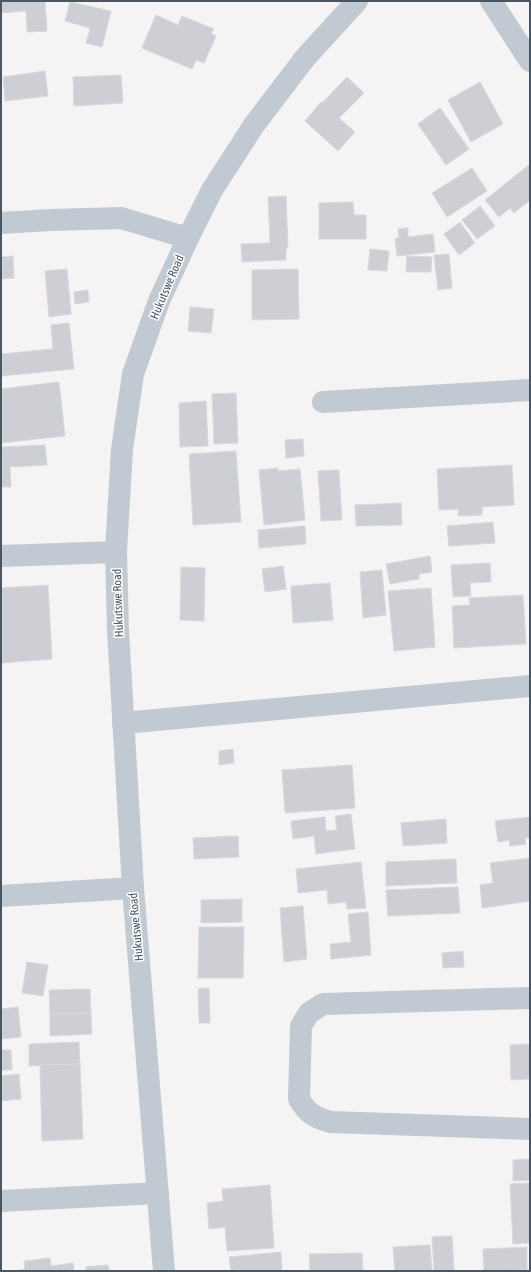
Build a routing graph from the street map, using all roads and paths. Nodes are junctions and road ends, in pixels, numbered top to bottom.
1 (356, 1) edge
2 (491, 1) edge
3 (530, 61) edge
4 (1, 223) edge
5 (188, 238) junction
6 (530, 390) edge
7 (323, 402) dead end
8 (116, 552) junction
9 (1, 556) edge
10 (530, 686) edge
11 (123, 723) junction
12 (133, 888) junction
13 (1, 896) edge
14 (530, 998) edge
15 (530, 1129) edge
16 (158, 1193) junction
17 (1, 1201) edge
18 (164, 1271) edge

1 - 5 street, Hukutswe Road
2 - 3 street
4 - 5 street
5 - 8 street, Hukutswe Road
6 - 7 street
8 - 9 street
8 - 11 street, Hukutswe Road
10 - 11 street
11 - 12 street, Hukutswe Road
12 - 13 street
12 - 16 street, Hukutswe Road
14 - 15 street
16 - 17 street
16 - 18 street, Hukutswe Road

